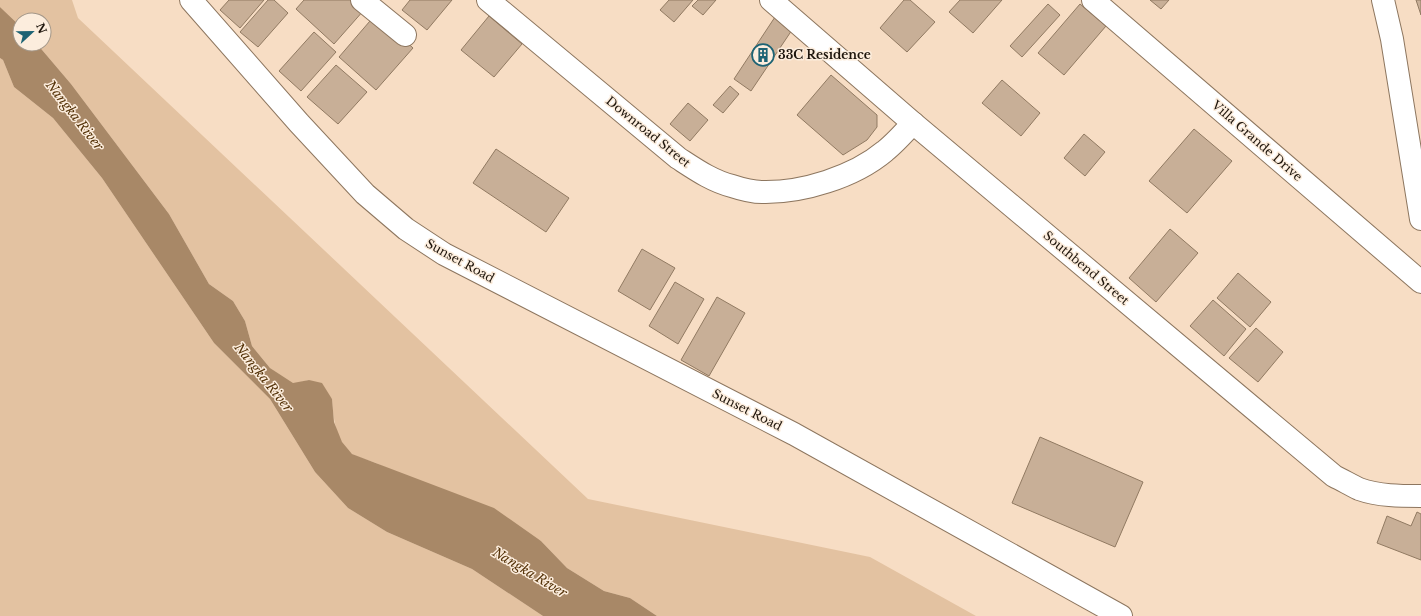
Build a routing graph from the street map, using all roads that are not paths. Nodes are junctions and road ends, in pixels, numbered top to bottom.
1 (191, 0) edge
2 (362, 0) edge
3 (488, 0) edge
4 (771, 0) edge
5 (1093, 0) edge
6 (1383, 0) edge
7 (405, 35) dead end
8 (913, 123) junction
9 (1421, 219) edge
10 (1421, 282) edge
11 (1421, 496) edge
12 (1121, 616) edge

1 - 12 street, Sunset Road
2 - 7 street
3 - 8 street, Downroad Street
4 - 8 street, Southbend Street
5 - 10 street, Villa Grande Drive
6 - 9 street
8 - 11 street, Southbend Street

